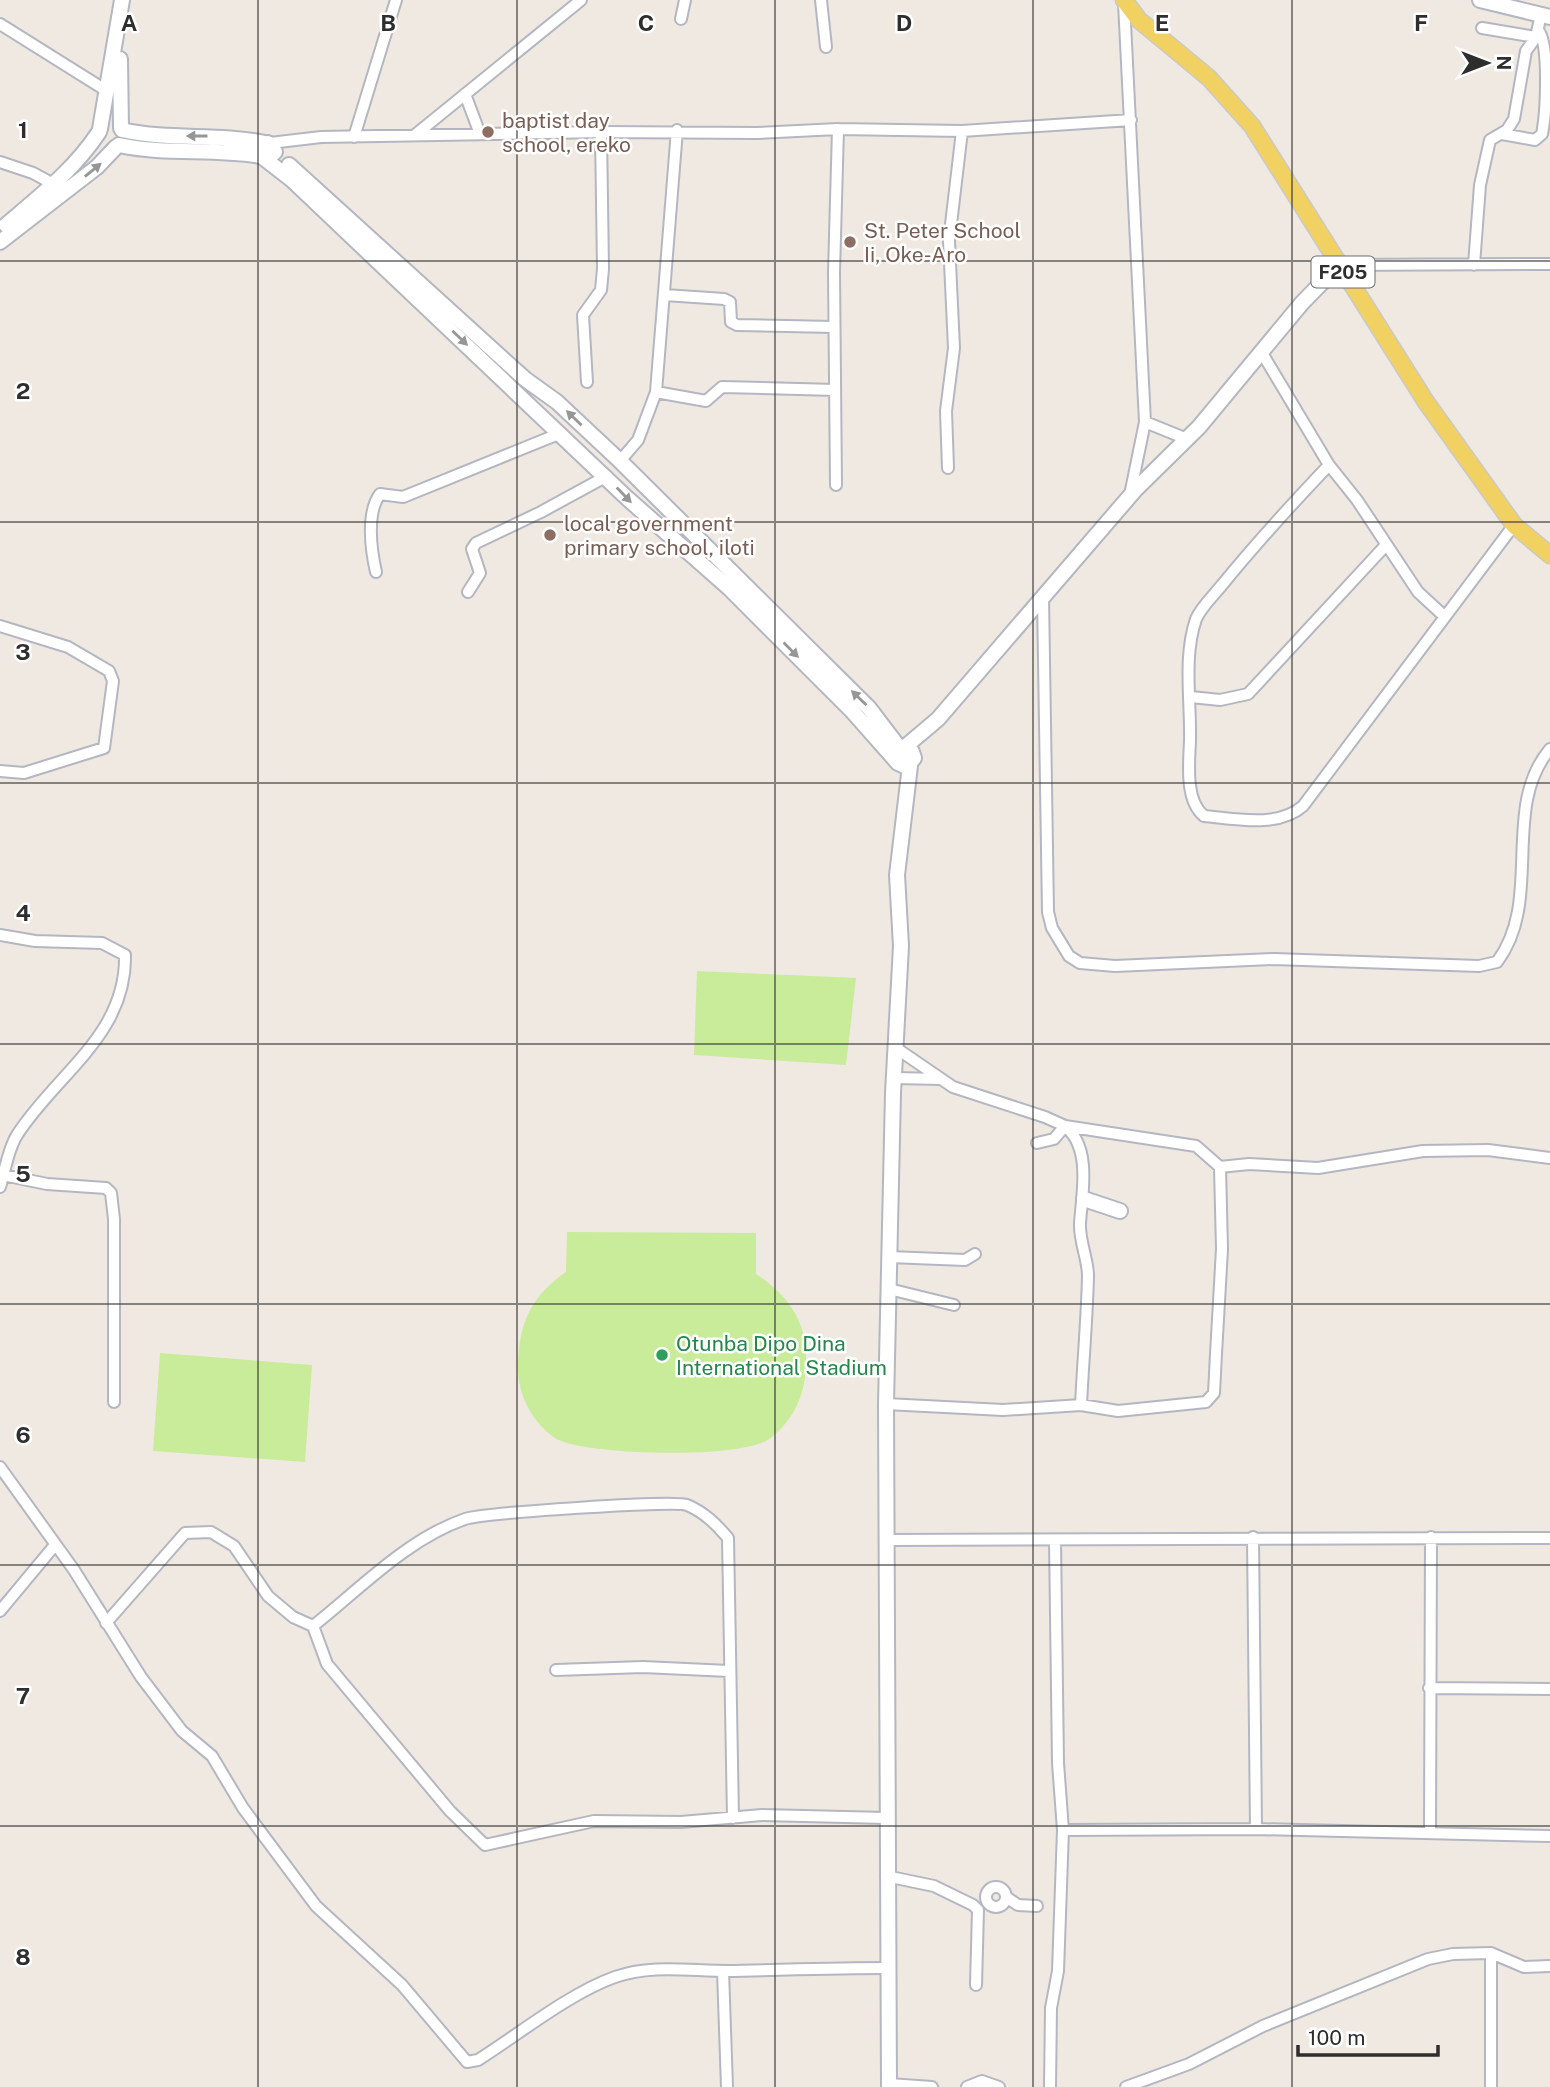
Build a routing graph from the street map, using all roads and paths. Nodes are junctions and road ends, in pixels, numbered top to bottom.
1 (396, 0) edge
2 (581, 0) edge
3 (685, 0) edge
4 (821, 0) edge
5 (1480, 0) edge
6 (1124, 1) edge
7 (122, 4) edge
8 (1546, 15) edge
9 (681, 19) dead end
10 (0, 24) edge
11 (1482, 28) dead end
12 (1537, 33) junction
13 (826, 47) dead end
14 (107, 91) junction
15 (465, 94) junction
16 (1131, 120) junction
17 (122, 129) junction
18 (838, 129) junction
19 (677, 130) junction
20 (99, 131) junction
21 (962, 131) junction
22 (601, 132) junction
23 (480, 134) junction
24 (1502, 134) junction
25 (415, 135) junction
26 (354, 137) junction
27 (118, 146) junction
28 (267, 151) junction
29 (0, 162) edge
30 (55, 185) junction
31 (0, 230) edge
32 (0, 242) edge
33 (1550, 264) edge
34 (1339, 265) junction
35 (1474, 265) junction
36 (666, 295) junction
37 (834, 327) junction
38 (1262, 353) junction
39 (587, 382) dead end
40 (835, 390) junction
41 (656, 392) junction
42 (1145, 422) junction
43 (561, 433) junction
44 (1187, 439) junction
45 (620, 461) junction
46 (1329, 465) junction
47 (948, 468) dead end
48 (607, 476) junction
49 (836, 485) dead end
50 (1130, 499) junction
51 (1514, 525) junction
52 (1386, 545) junction
53 (1549, 551) edge
54 (376, 572) dead end
55 (468, 592) dead end
56 (1043, 597) junction
57 (1443, 615) junction
58 (0, 626) edge
59 (1191, 697) junction
60 (1550, 749) edge
61 (905, 757) junction
62 (0, 771) edge
63 (0, 935) edge
64 (896, 1048) junction
65 (894, 1078) junction
66 (941, 1079) junction
67 (1065, 1126) junction
68 (1037, 1143) dead end
69 (1550, 1158) edge
70 (1220, 1167) junction
71 (2, 1181) edge
72 (1084, 1199) junction
73 (1120, 1211) dead end
74 (975, 1254) dead end
75 (889, 1257) junction
76 (889, 1289) junction
77 (954, 1305) dead end
78 (114, 1402) dead end
79 (886, 1404) junction
80 (1081, 1405) junction
81 (0, 1467) edge
82 (1254, 1537) junction
83 (1431, 1537) junction
84 (1550, 1538) edge
85 (888, 1540) junction
86 (1055, 1540) junction
87 (55, 1545) junction
88 (0, 1611) edge
89 (106, 1623) junction
90 (313, 1626) junction
91 (556, 1670) dead end
92 (729, 1671) junction
93 (1429, 1688) junction
94 (1550, 1689) edge
95 (733, 1818) junction
96 (886, 1818) junction
97 (1256, 1829) junction
98 (1063, 1830) junction
99 (1430, 1832) junction
100 (1550, 1836) edge
101 (886, 1875) junction
102 (982, 1906) junction
103 (1037, 1906) dead end
104 (1491, 1952) junction
105 (1550, 1966) edge
106 (887, 1968) junction
107 (723, 1971) junction
108 (976, 1985) dead end
109 (889, 2086) edge
110 (727, 2087) edge
111 (932, 2087) edge
112 (967, 2087) edge
113 (999, 2087) edge
114 (1050, 2087) edge
115 (1126, 2087) edge
116 (1491, 2087) edge

1 - 26 street
2 - 15 street
3 - 9 street
4 - 13 street
5 - 8 street
6 - 16 street
6 - 34 main road, F205
7 - 14 street
7 - 17 street
8 - 12 street
10 - 14 street
11 - 12 street
12 - 24 street
12 - 24 street
14 - 20 street
15 - 23 street
15 - 25 street
16 - 21 street
16 - 42 street
17 - 20 street
17 - 27 street
28 -> 17 street
18 - 19 street
18 - 21 street
18 - 37 street
19 - 22 street
19 - 36 street
20 - 27 street
20 - 30 street
21 - 47 street
22 - 23 street
22 - 39 street
23 - 25 street
24 - 35 street
25 - 26 street
26 - 28 street
27 - 28 street
32 -> 27 street
28 -> 43 street
45 -> 28 street
29 - 30 street
30 - 31 street
33 - 35 street
34 - 35 street
34 - 38 street
34 - 51 main road, F205
36 - 37 street
36 - 41 street
37 - 40 street
38 - 44 street
38 - 46 street
40 - 41 street
40 - 49 street
41 - 45 street
42 - 44 street
42 - 50 street
43 - 48 street
43 - 54 street
44 - 50 street
61 -> 45 street
46 - 52 street
46 - 59 street
48 - 55 street
48 -> 61 street
50 - 56 street
51 - 53 main road, F205
51 - 57 street
52 - 57 street
52 - 59 street
56 - 60 street
56 - 61 street
57 - 59 street
58 - 62 street
61 - 64 street
63 - 71 street
64 - 65 street
64 - 66 street
65 - 66 street
65 - 75 street
66 - 67 street
67 - 68 street
67 - 70 street
67 - 72 street
69 - 70 street
70 - 80 street
71 - 78 street
72 - 73 street
72 - 80 street
74 - 75 street
75 - 76 street
76 - 77 street
76 - 79 street
79 - 80 street
79 - 85 street
81 - 87 street
82 - 83 street
82 - 86 street
82 - 97 street
83 - 84 street
83 - 93 street
85 - 86 street
85 - 96 street
86 - 98 street
87 - 88 street
87 - 89 street
89 - 90 street
89 - 107 street
90 - 92 street
90 - 95 street
91 - 92 street
92 - 95 street
93 - 94 street
93 - 99 street
95 - 96 street
96 - 101 street
97 - 98 street
97 - 99 street
98 - 114 street
99 - 100 street
101 - 102 street
101 - 106 street
102 - 103 street
102 - 108 street
104 - 105 street
104 - 115 street
104 - 116 street
106 - 107 street
106 - 109 street
107 - 110 street
109 - 111 street
112 - 113 street

